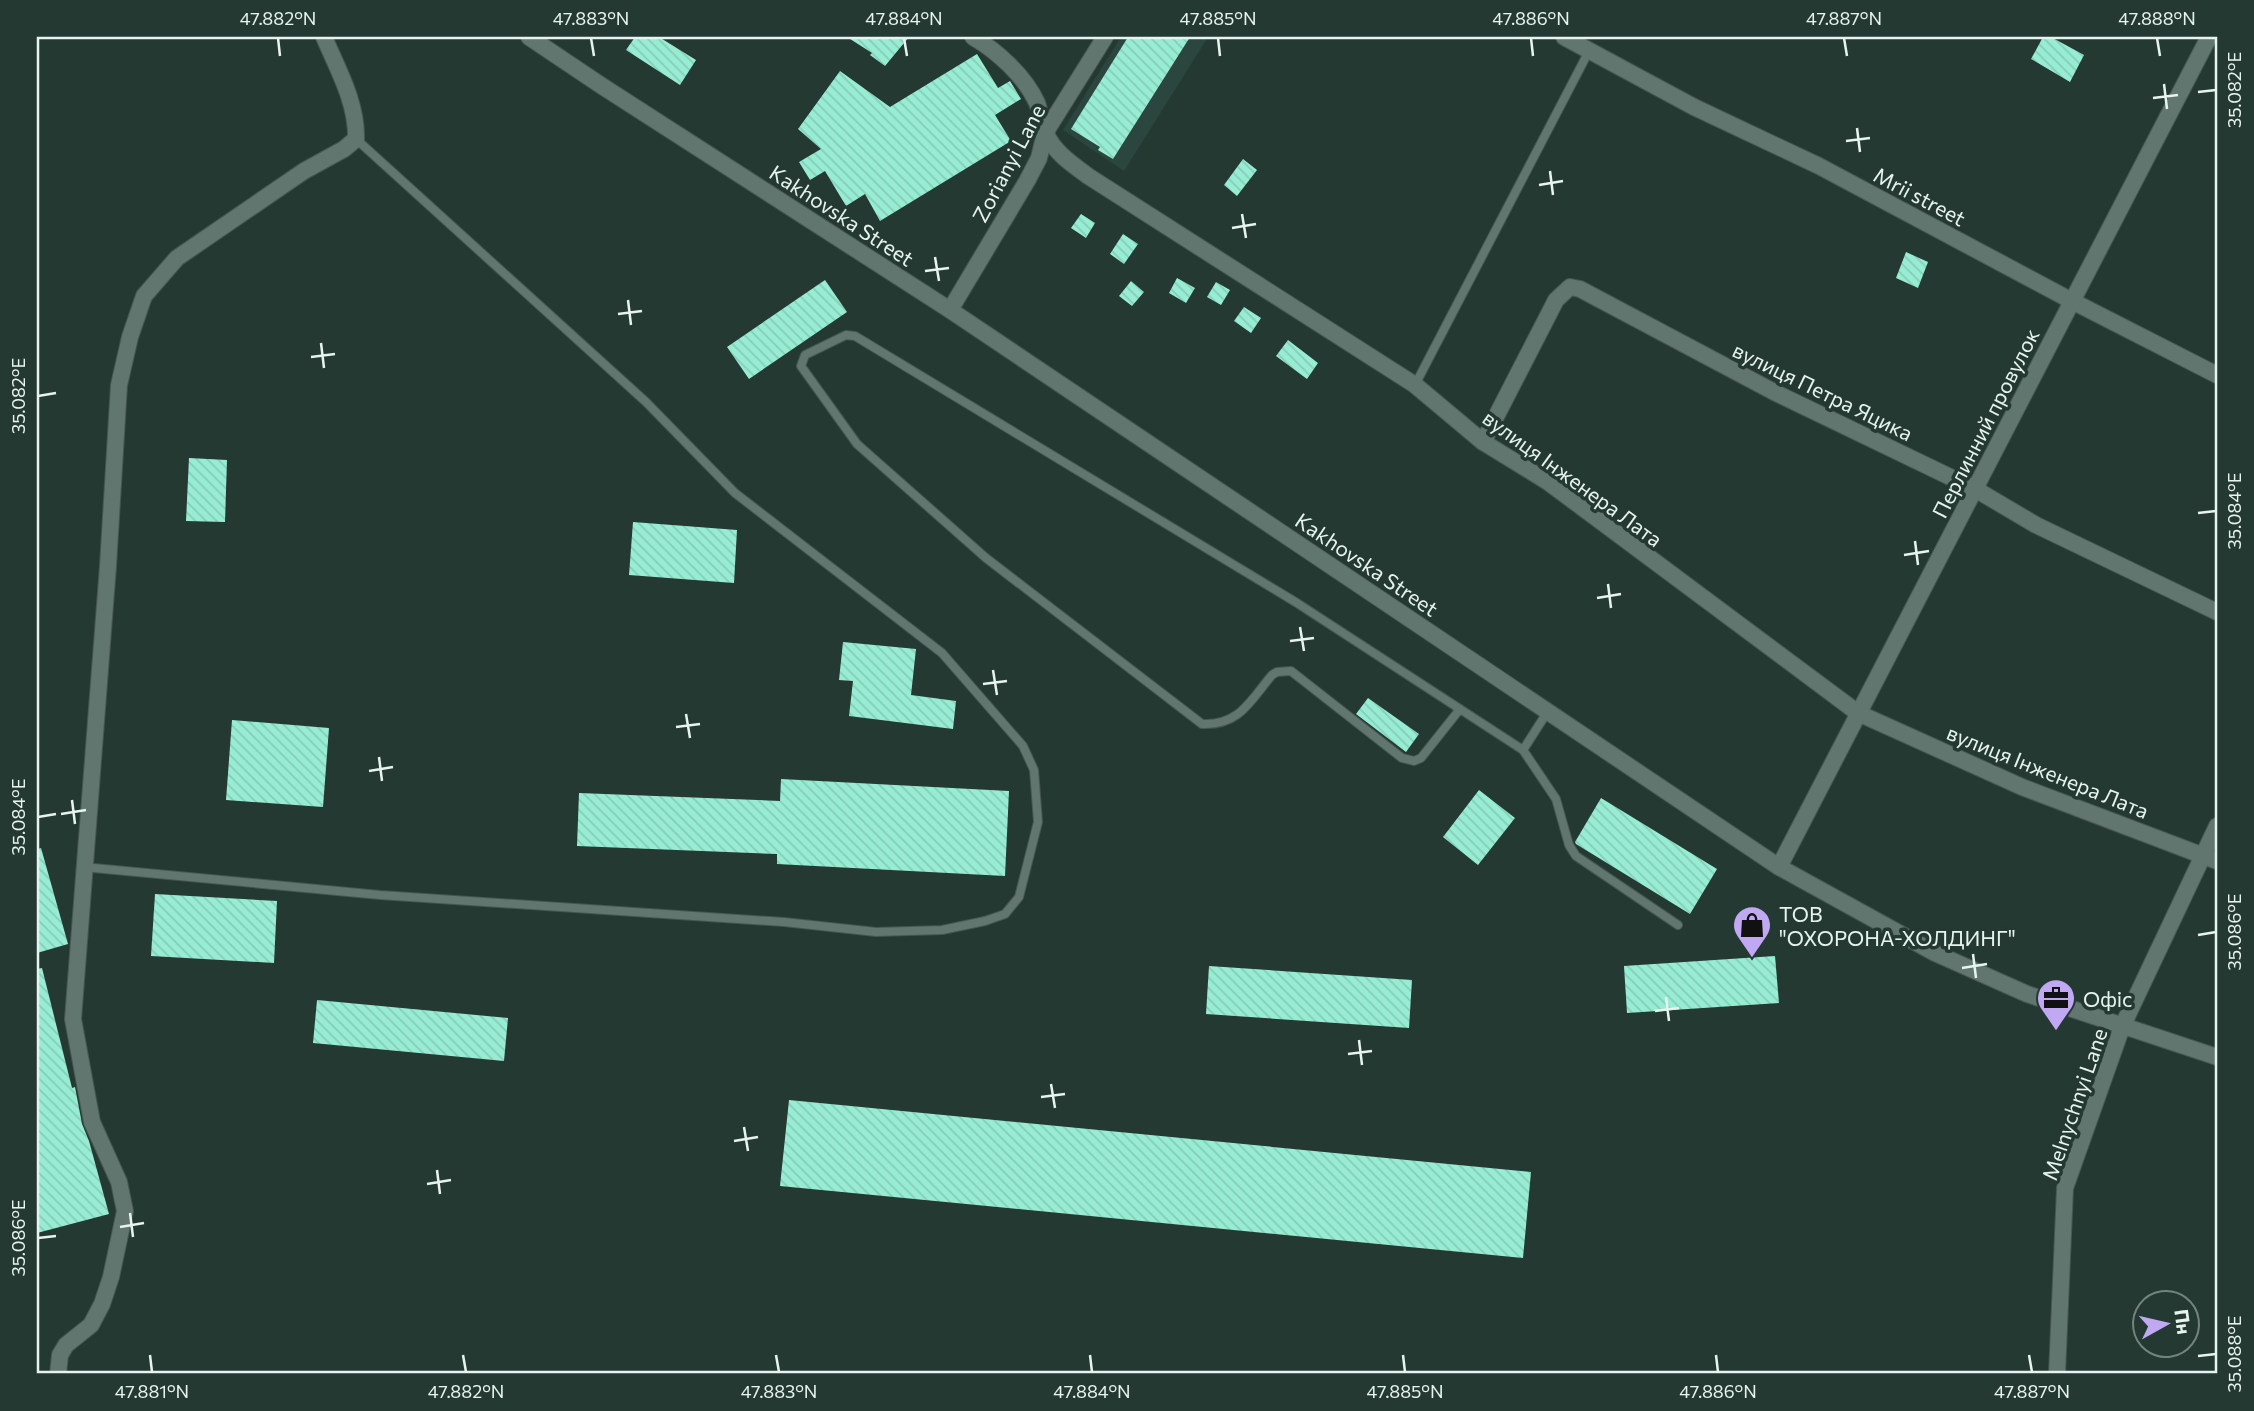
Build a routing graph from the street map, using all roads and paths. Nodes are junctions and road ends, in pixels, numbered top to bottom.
1 (324, 37) edge
2 (529, 37) edge
3 (973, 37) edge
4 (1105, 37) edge
5 (1564, 37) edge
6 (2209, 37) edge
7 (1589, 51) junction
8 (1045, 133) junction
9 (356, 139) junction
10 (2072, 301) junction
11 (950, 310) junction
12 (2217, 375) edge
13 (1415, 385) junction
14 (1483, 442) junction
15 (1975, 489) junction
16 (2217, 612) edge
17 (1460, 709) junction
18 (1548, 711) junction
19 (1858, 713) junction
20 (1523, 750) junction
21 (2217, 826) edge
22 (2210, 858) edge
23 (83, 867) junction
24 (1779, 867) junction
25 (1678, 925) dead end
26 (2122, 1027) junction
27 (2217, 1057) edge
28 (58, 1374) edge
29 (2057, 1374) edge

1 - 9 street
2 - 11 street, Kakhovska Street
3 - 8 street, вулиця Інженера Лата
4 - 8 street, Zorianyi Lane
5 - 7 street, Mrii street
6 - 10 street, Перлинний провулок
7 - 10 street, Mrii street
7 - 13 lane
8 - 11 street, Zorianyi Lane
8 - 13 street, вулиця Інженера Лата
9 - 23 street
9 - 23 lane
10 - 12 street, Mrii street
10 - 15 street, Перлинний провулок
11 - 18 street, Kakhovska Street
13 - 14 street, вулиця Інженера Лата
14 - 15 street, вулиця Петра Яцика
14 - 19 street, вулиця Інженера Лата
15 - 16 street, вулиця Петра Яцика
15 - 19 street, Перлинний провулок
17 - 17 lane
17 - 20 lane
18 - 20 lane
18 - 24 street, Kakhovska Street
19 - 22 street, вулиця Інженера Лата
19 - 24 street, Перлинний провулок
20 - 25 lane
21 - 22 street, Melnychnyi Lane
22 - 26 street, Melnychnyi Lane
23 - 28 street
24 - 26 street, Kakhovska Street
26 - 27 street, Kakhovska Street
26 - 29 street, Melnychnyi Lane

